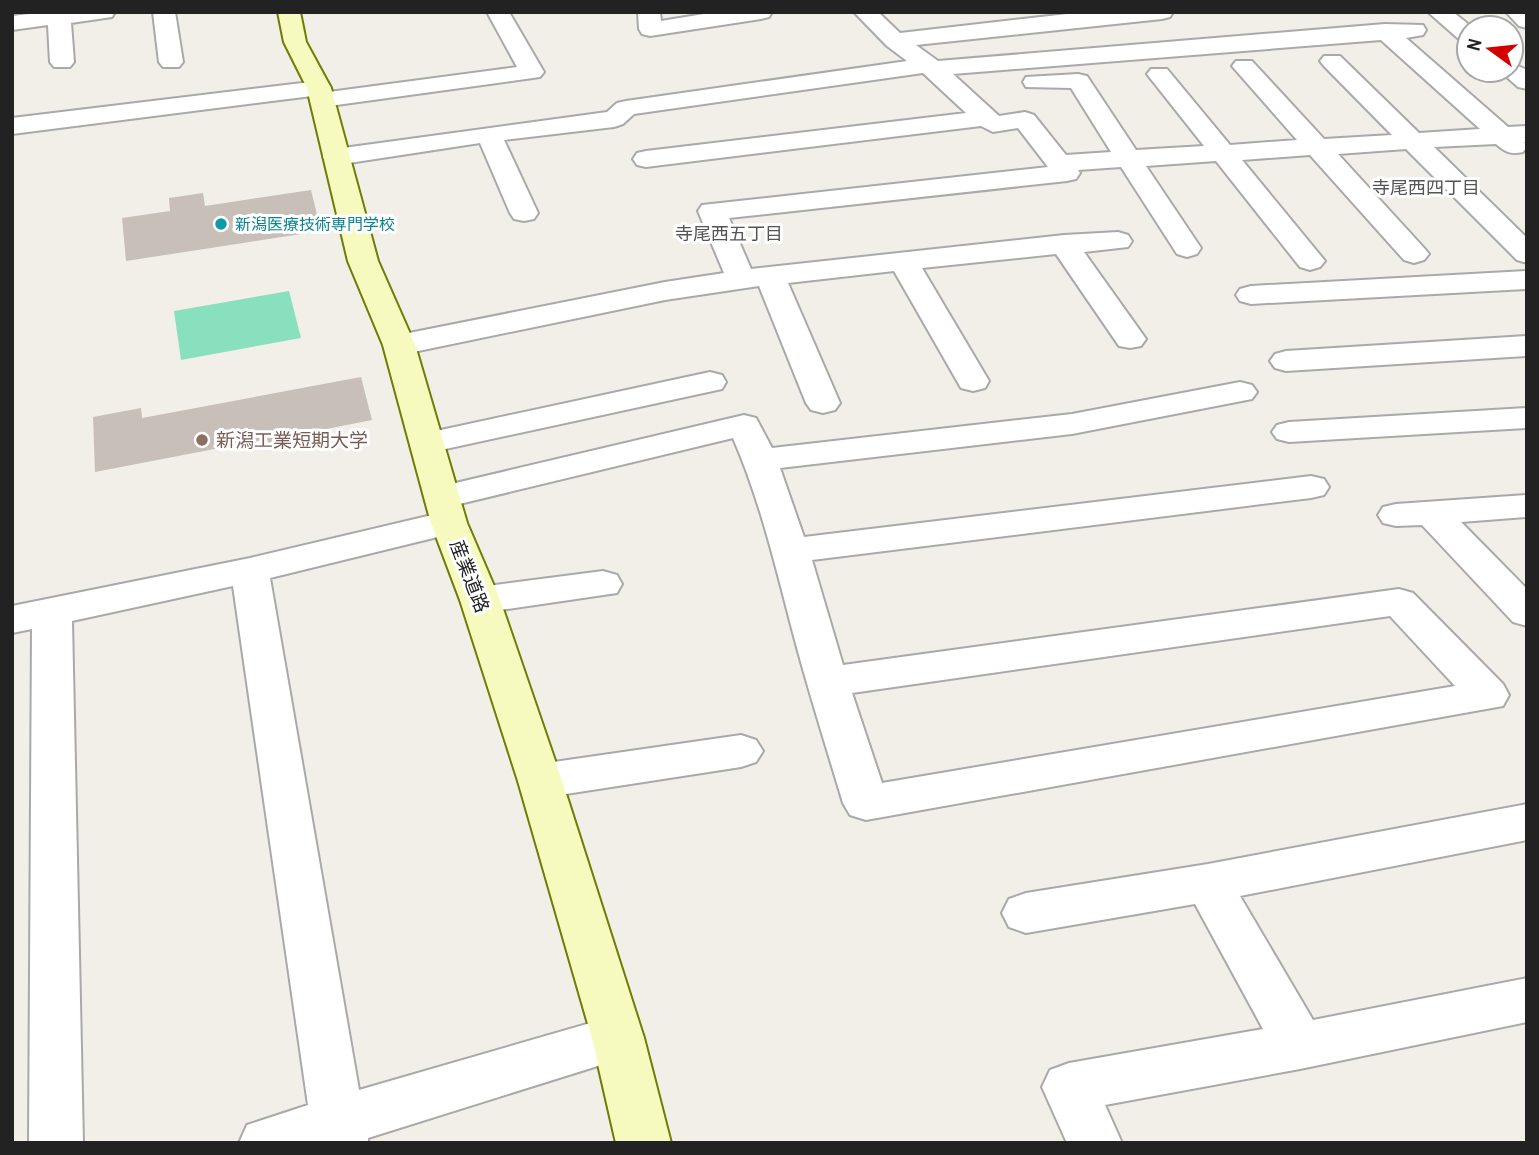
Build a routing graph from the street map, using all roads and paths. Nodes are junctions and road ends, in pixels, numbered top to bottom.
1 (104, 12) edge
2 (164, 12) edge
3 (289, 12) edge
4 (498, 12) edge
5 (649, 12) edge
6 (760, 12) edge
7 (864, 12) edge
8 (1162, 12) edge
9 (1439, 12) edge
10 (1517, 12) edge
11 (59, 18) junction
12 (1034, 18) edge
13 (1315, 18) dead end
14 (1527, 20) edge
15 (12, 23) edge
16 (1455, 25) edge
17 (1415, 30) dead end
18 (1385, 31) junction
19 (1342, 35) junction
20 (895, 41) junction
21 (1332, 61) dead end
22 (62, 62) dead end
23 (171, 62) dead end
24 (1244, 66) dead end
25 (930, 67) junction
26 (1159, 74) dead end
27 (1035, 82) dead end
28 (320, 94) junction
29 (986, 118) junction
30 (12, 126) edge
31 (488, 134) junction
32 (1515, 135) edge
33 (1414, 142) junction
34 (1320, 146) junction
35 (1226, 154) junction
36 (336, 157) junction
37 (1527, 157) edge
38 (1129, 158) junction
39 (646, 159) dead end
40 (1059, 163) junction
41 (524, 213) dead end
42 (1118, 241) dead end
43 (1064, 244) junction
44 (1187, 248) dead end
45 (1414, 254) dead end
46 (1527, 254) edge
47 (1310, 261) dead end
48 (904, 263) junction
49 (756, 278) junction
50 (1527, 280) edge
51 (1251, 295) dead end
52 (1130, 339) dead end
53 (399, 345) junction
54 (1527, 346) edge
55 (1286, 361) dead end
56 (710, 382) dead end
57 (973, 382) dead end
58 (1240, 392) dead end
59 (824, 403) dead end
60 (1527, 418) edge
61 (1289, 432) dead end
62 (427, 443) junction
63 (760, 460) junction
64 (1311, 487) dead end
65 (1527, 506) edge
66 (446, 510) junction
67 (790, 551) junction
68 (250, 570) junction
69 (603, 584) dead end
70 (480, 600) junction
71 (1527, 613) edge
72 (32, 616) edge
73 (827, 682) junction
74 (741, 751) dead end
75 (540, 781) junction
76 (1527, 822) edge
77 (1208, 883) junction
78 (1026, 913) dead end
79 (1527, 1000) edge
80 (618, 1038) junction
81 (1300, 1046) junction
82 (339, 1131) edge
83 (56, 1143) edge
84 (266, 1143) edge
85 (644, 1143) edge
86 (1095, 1143) edge

1 - 11 street
2 - 23 street
3 - 28 street, 産業道路
4 - 28 street
5 - 6 street
7 - 20 street
8 - 12 street
9 - 16 street
10 - 14 street
11 - 15 street
11 - 22 street
12 - 20 street
13 - 19 street
17 - 18 street
18 - 19 street
18 - 32 street
19 - 25 street
20 - 25 street
21 - 33 street
24 - 34 street
25 - 29 street
25 - 31 street
26 - 35 street
27 - 38 street
28 - 30 street
28 - 36 street, 産業道路
29 - 39 street
29 - 40 street
31 - 36 street
31 - 41 street
32 - 33 street
32 - 37 street
33 - 34 street
33 - 46 street
34 - 35 street
34 - 45 street
35 - 38 street
35 - 47 street
36 - 53 street, 産業道路
38 - 40 street
38 - 44 street
40 - 49 street
42 - 43 street
43 - 48 street
43 - 52 street
48 - 49 street
48 - 57 street
49 - 53 street
49 - 59 street
50 - 51 street
53 - 62 street, 産業道路
54 - 55 street
56 - 62 street
58 - 63 street
60 - 61 street
62 - 66 street, 産業道路
63 - 66 street
63 - 67 street
64 - 67 street
65 - 71 street
66 - 68 street
66 - 70 street, 産業道路
67 - 73 street
68 - 72 street
68 - 82 street
69 - 70 street
70 - 75 street, 産業道路
72 - 83 street
73 - 73 street
74 - 75 street
75 - 80 street, 産業道路
76 - 77 street
77 - 78 street
77 - 81 street
79 - 81 street
80 - 82 street
80 - 85 street, 産業道路
81 - 86 street
82 - 84 street

